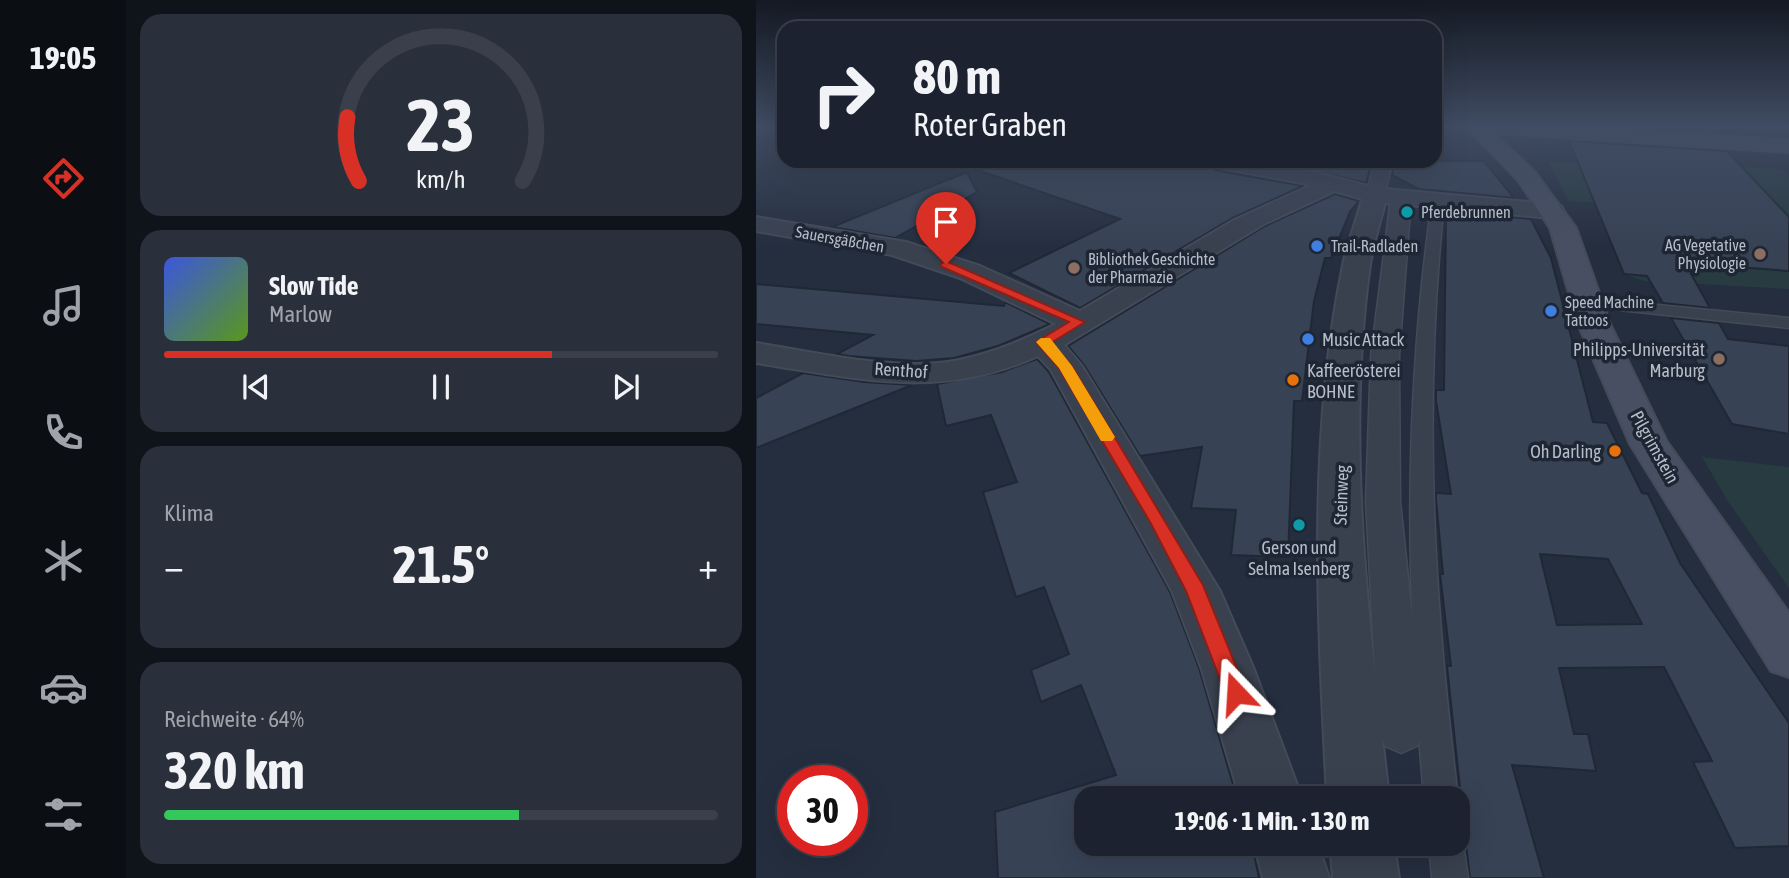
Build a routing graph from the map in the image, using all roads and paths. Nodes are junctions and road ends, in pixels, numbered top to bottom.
1 (1517, 167) edge
2 (1257, 168) edge
3 (1333, 184) junction
4 (1386, 185) edge
5 (1438, 202) junction
6 (1552, 211) junction
7 (756, 224) edge
8 (1587, 303) junction
9 (1789, 323) edge
10 (1061, 332) junction
11 (756, 353) edge
12 (1789, 655) edge
13 (1401, 732) dead end
14 (1267, 786) edge
15 (1357, 786) edge
16 (1440, 786) edge
17 (1290, 856) edge
18 (1363, 856) edge
19 (1296, 878) edge
20 (1366, 878) edge

1 - 6 main road, Pilgrimstein
2 - 3 street
3 - 4 street
3 - 10 street, Renthof
4 - 5 street
4 - 13 street
4 - 15 street, Steinweg
5 - 6 street
5 - 16 lane
6 - 8 main road, Pilgrimstein
7 - 10 street, Sauersgäßchen
8 - 9 lane
8 - 12 main road, Pilgrimstein
10 - 11 street, Renthof
10 - 14 street
17 - 19 street
18 - 20 street

